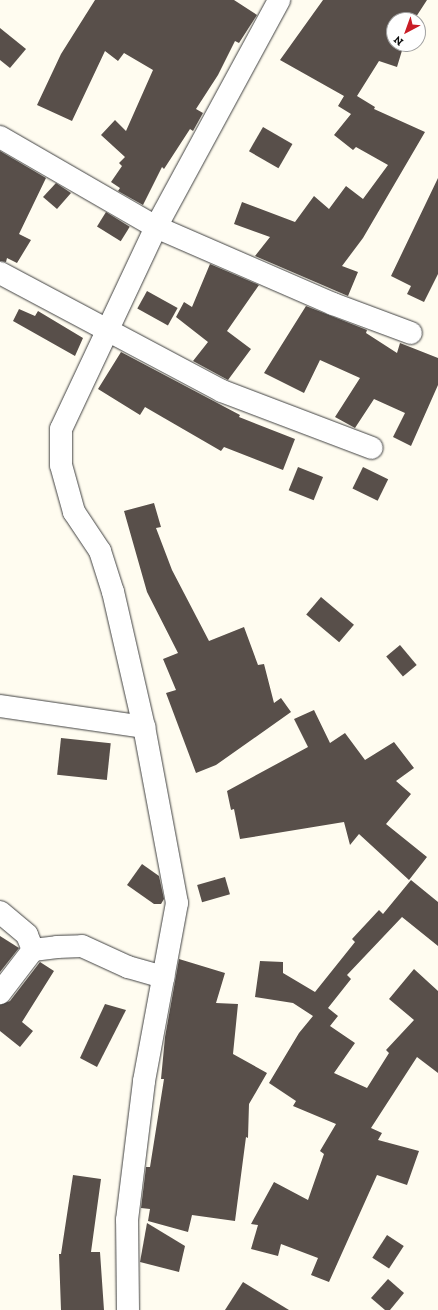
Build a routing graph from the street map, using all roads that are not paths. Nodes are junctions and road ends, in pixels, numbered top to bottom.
1 (279, 0) edge
2 (0, 137) edge
3 (156, 227) junction
4 (0, 273) edge
5 (107, 330) junction
6 (411, 333) dead end
7 (372, 448) dead end
8 (0, 706) edge
9 (144, 727) junction
10 (0, 912) edge
11 (33, 950) junction
12 (164, 977) junction
13 (0, 993) edge
14 (128, 1310) edge

1 - 3 street
2 - 3 street
3 - 5 street
3 - 6 street
4 - 5 street
5 - 7 street
5 - 9 street
8 - 9 street
9 - 12 street
10 - 11 street
11 - 12 street
11 - 13 street
12 - 14 street

